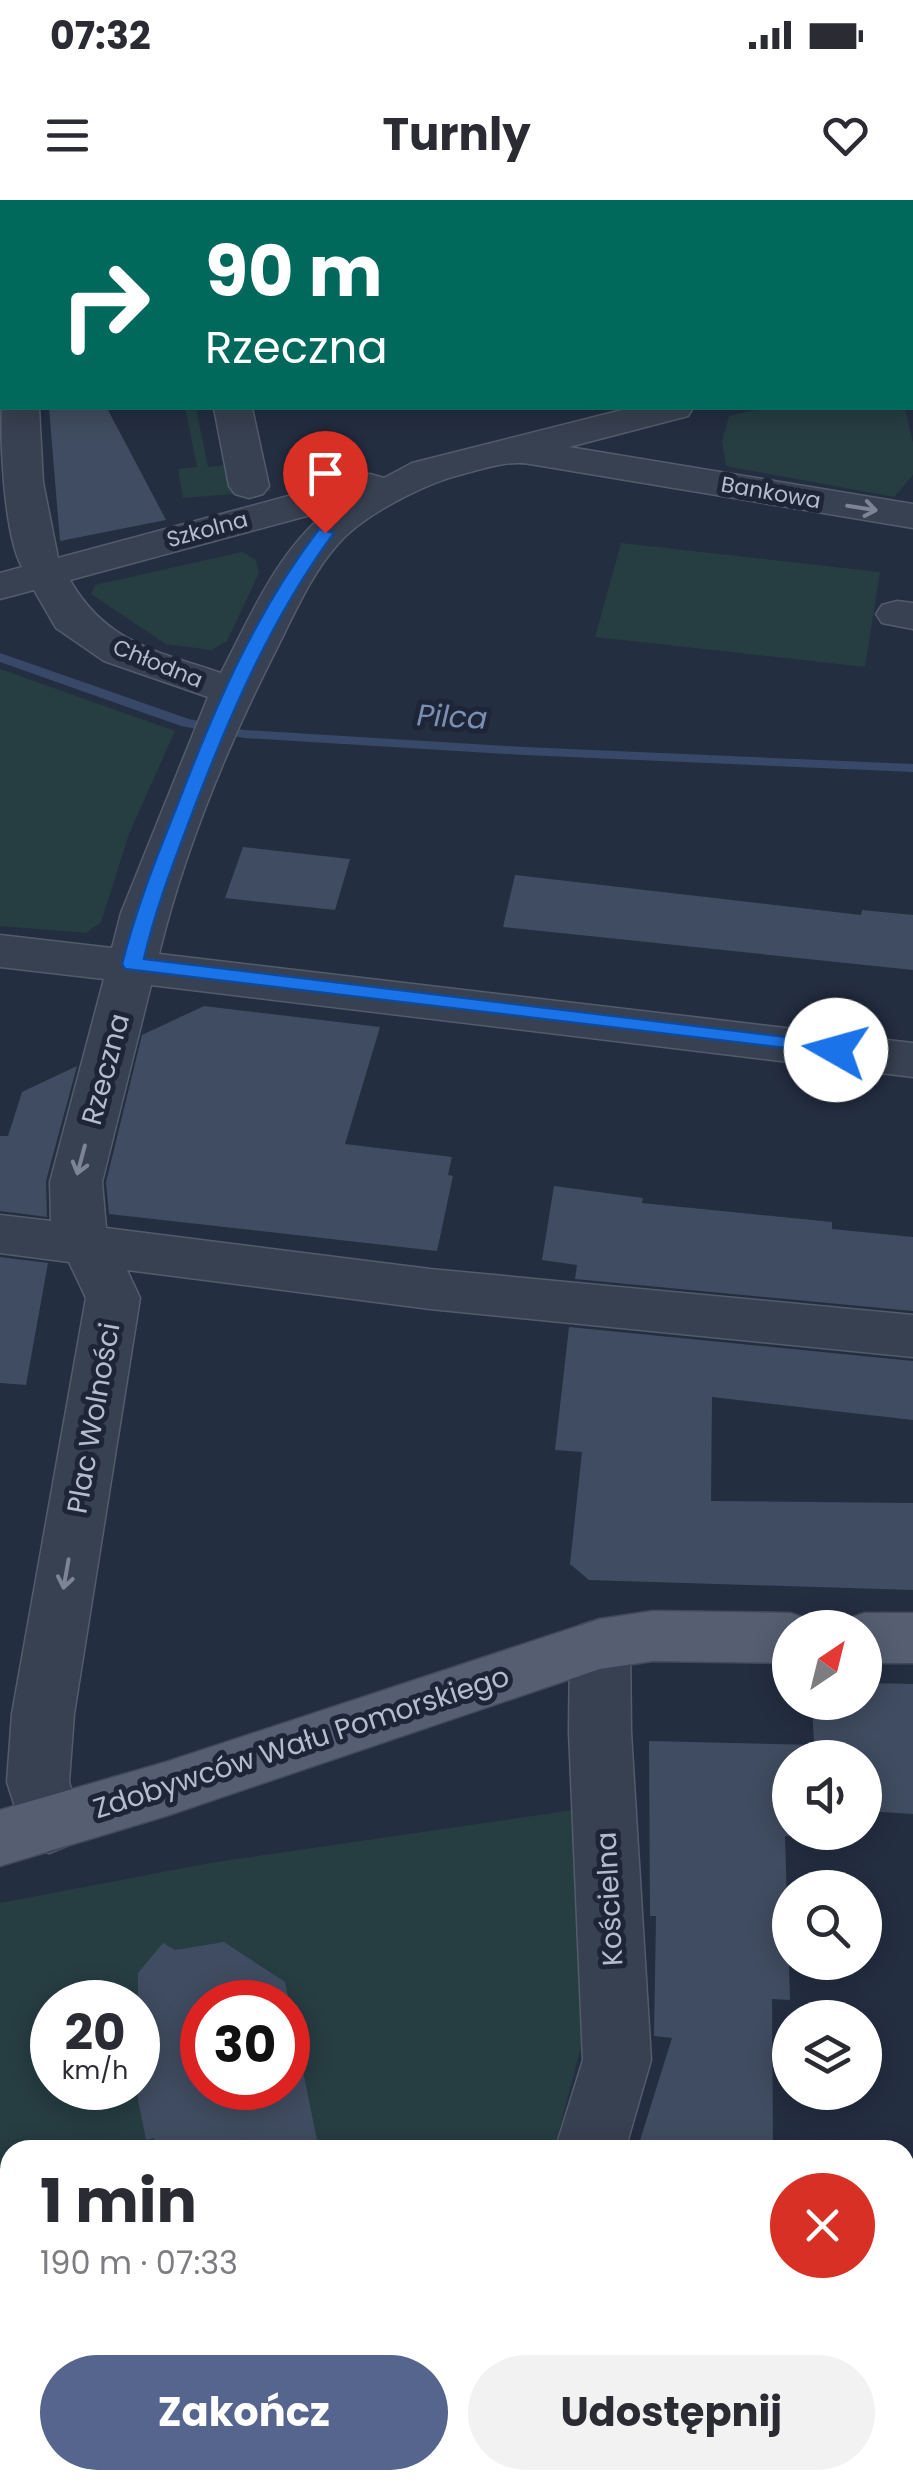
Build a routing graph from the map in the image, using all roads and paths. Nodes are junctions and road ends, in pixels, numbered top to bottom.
1 (20, 410) edge
2 (233, 410) edge
3 (666, 410) edge
4 (624, 420) junction
5 (502, 451) junction
6 (629, 466) junction
7 (426, 471) junction
8 (249, 486) dead end
9 (913, 516) edge
10 (46, 573) junction
11 (0, 586) edge
12 (221, 716) junction
13 (0, 951) edge
14 (132, 964) junction
15 (913, 1060) edge
16 (0, 1234) edge
17 (84, 1243) junction
18 (913, 1336) edge
19 (772, 1638) edge
20 (882, 1638) edge
21 (913, 1638) edge
22 (600, 1644) junction
23 (24, 1831) edge
24 (593, 2140) edge

1 - 10 street, Chłodna
2 - 8 street
3 - 4 street
4 - 5 street
4 - 6 street, Bankowa
5 - 6 street, Bankowa
5 - 7 street, Rzeczna
6 -> 9 street, Bankowa
7 - 10 street, Szkolna
7 - 12 street, Rzeczna
10 - 11 street, Szkolna
10 - 12 street, Chłodna
12 - 14 street, Rzeczna
13 - 14 street
14 - 15 street
14 -> 17 street, Rzeczna
16 - 17 street
17 - 18 street
17 -> 23 street, Plac Wolności
19 - 22 main road, Zdobywców Wału Pomorskiego
20 - 21 main road
22 - 23 main road, Zdobywców Wału Pomorskiego
22 - 24 street, Kościelna

